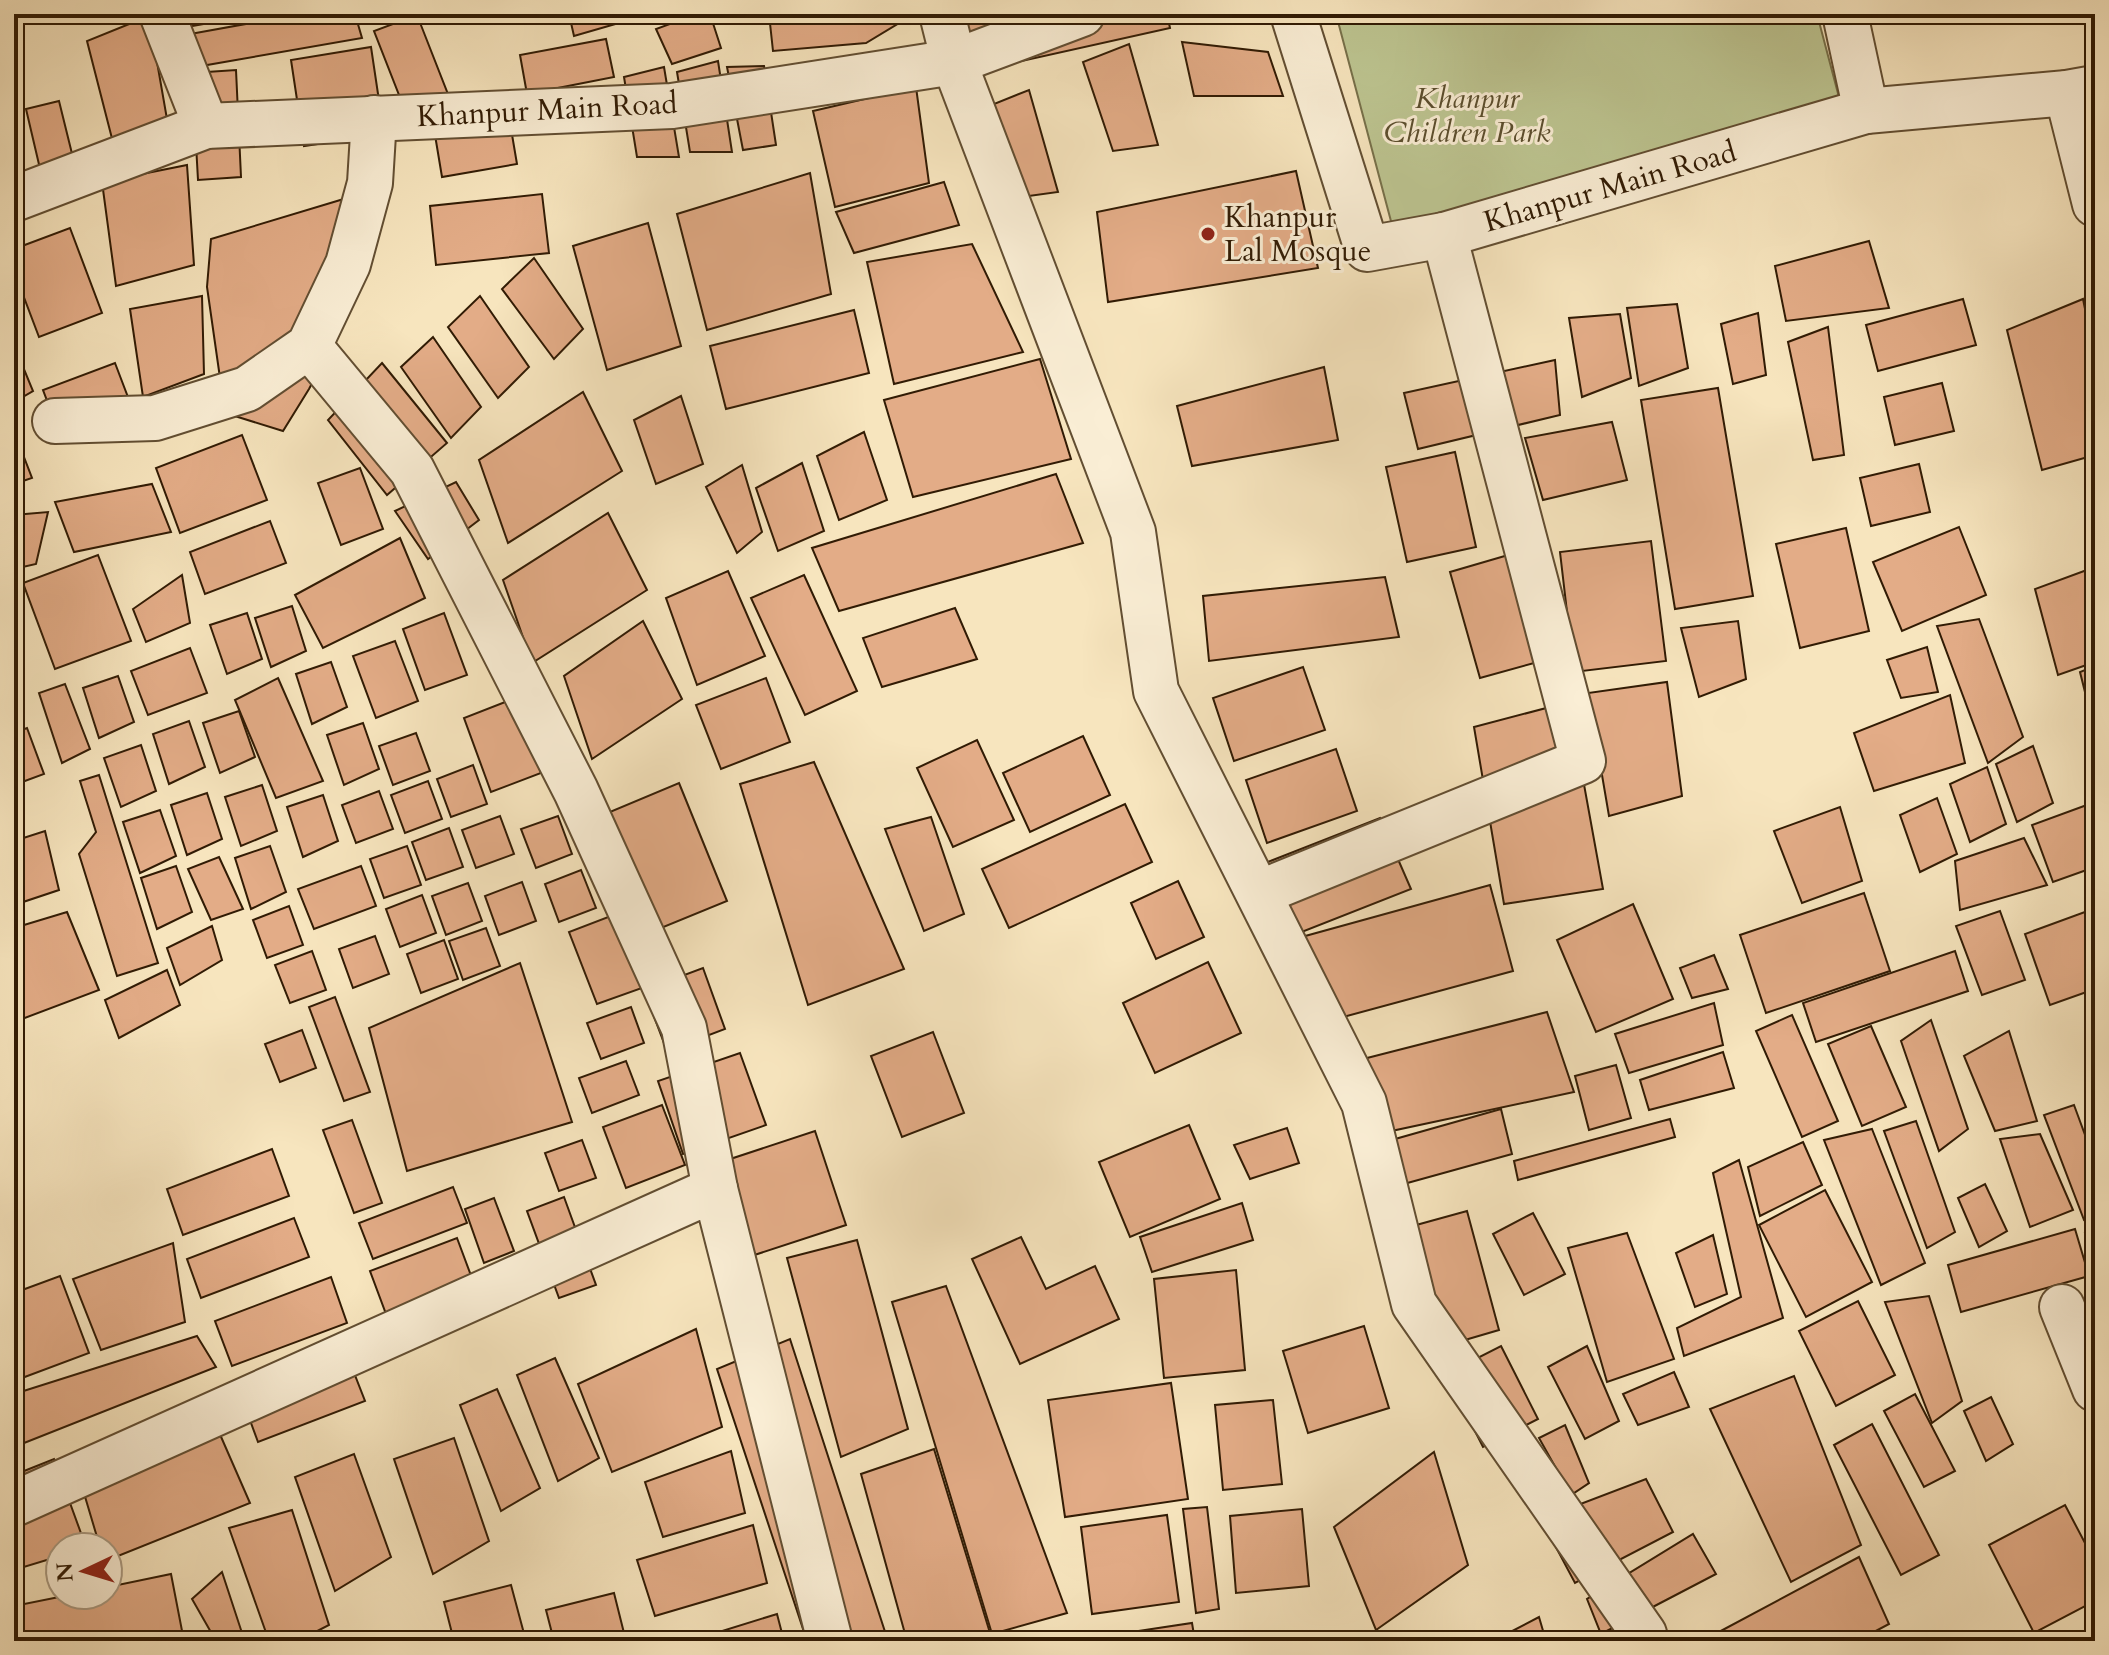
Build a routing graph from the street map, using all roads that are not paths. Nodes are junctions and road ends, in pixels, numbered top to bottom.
1 (162, 14) edge
2 (942, 14) edge
3 (1082, 14) edge
4 (1293, 14) edge
5 (1845, 14) edge
6 (954, 62) junction
7 (2081, 91) edge
8 (1866, 111) junction
9 (374, 118) junction
10 (206, 126) junction
11 (14, 199) edge
12 (2095, 204) edge
13 (1444, 235) junction
14 (309, 346) junction
15 (55, 421) dead end
16 (1259, 893) junction
17 (715, 1189) junction
18 (2062, 1307) dead end
19 (2095, 1389) edge
20 (14, 1504) edge
21 (830, 1641) edge
22 (1646, 1641) edge

1 - 10 street
2 - 6 street
3 - 6 street, Khanpur Main Road
4 - 13 street, Khanpur Main Road
5 - 8 street
6 - 9 street, Khanpur Main Road
6 - 16 street
7 - 8 street, Khanpur Main Road
7 - 12 street
8 - 13 street, Khanpur Main Road
9 - 10 street, Khanpur Main Road
9 - 14 street
10 - 11 street, Khanpur Main Road
13 - 16 street
14 - 15 street
14 - 17 street
16 - 22 street
17 - 20 street
17 - 21 street
18 - 19 street

